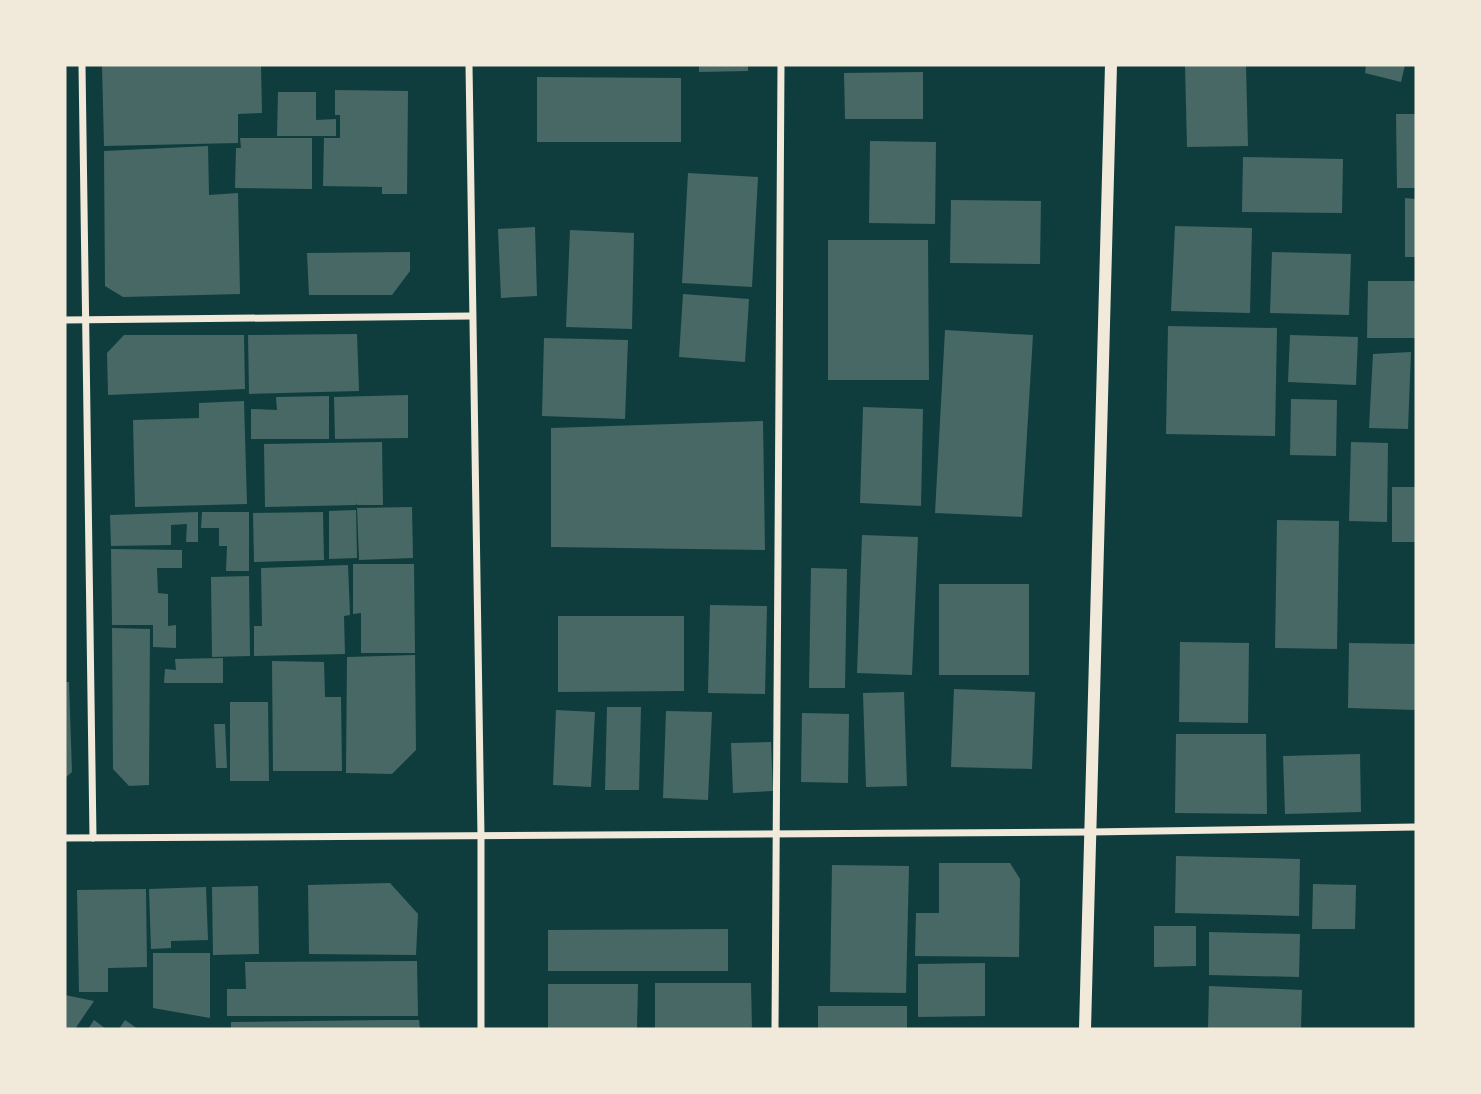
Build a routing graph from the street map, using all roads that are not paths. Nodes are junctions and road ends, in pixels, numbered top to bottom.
1 (82, 65) edge
2 (469, 65) edge
3 (781, 65) edge
4 (1111, 65) edge
5 (472, 316) junction
6 (86, 319) junction
7 (65, 320) edge
8 (1416, 827) edge
9 (1090, 832) junction
10 (776, 834) junction
11 (481, 836) junction
12 (65, 838) edge
13 (93, 838) junction
14 (481, 1029) edge
15 (775, 1029) edge
16 (1085, 1029) edge

1 - 6 street
2 - 5 street
3 - 10 street
4 - 9 street
5 - 6 street
5 - 11 street
6 - 7 street
6 - 13 street
8 - 9 street
9 - 10 street
9 - 16 street
10 - 11 street
10 - 15 street
11 - 13 street
11 - 14 street
12 - 13 street

